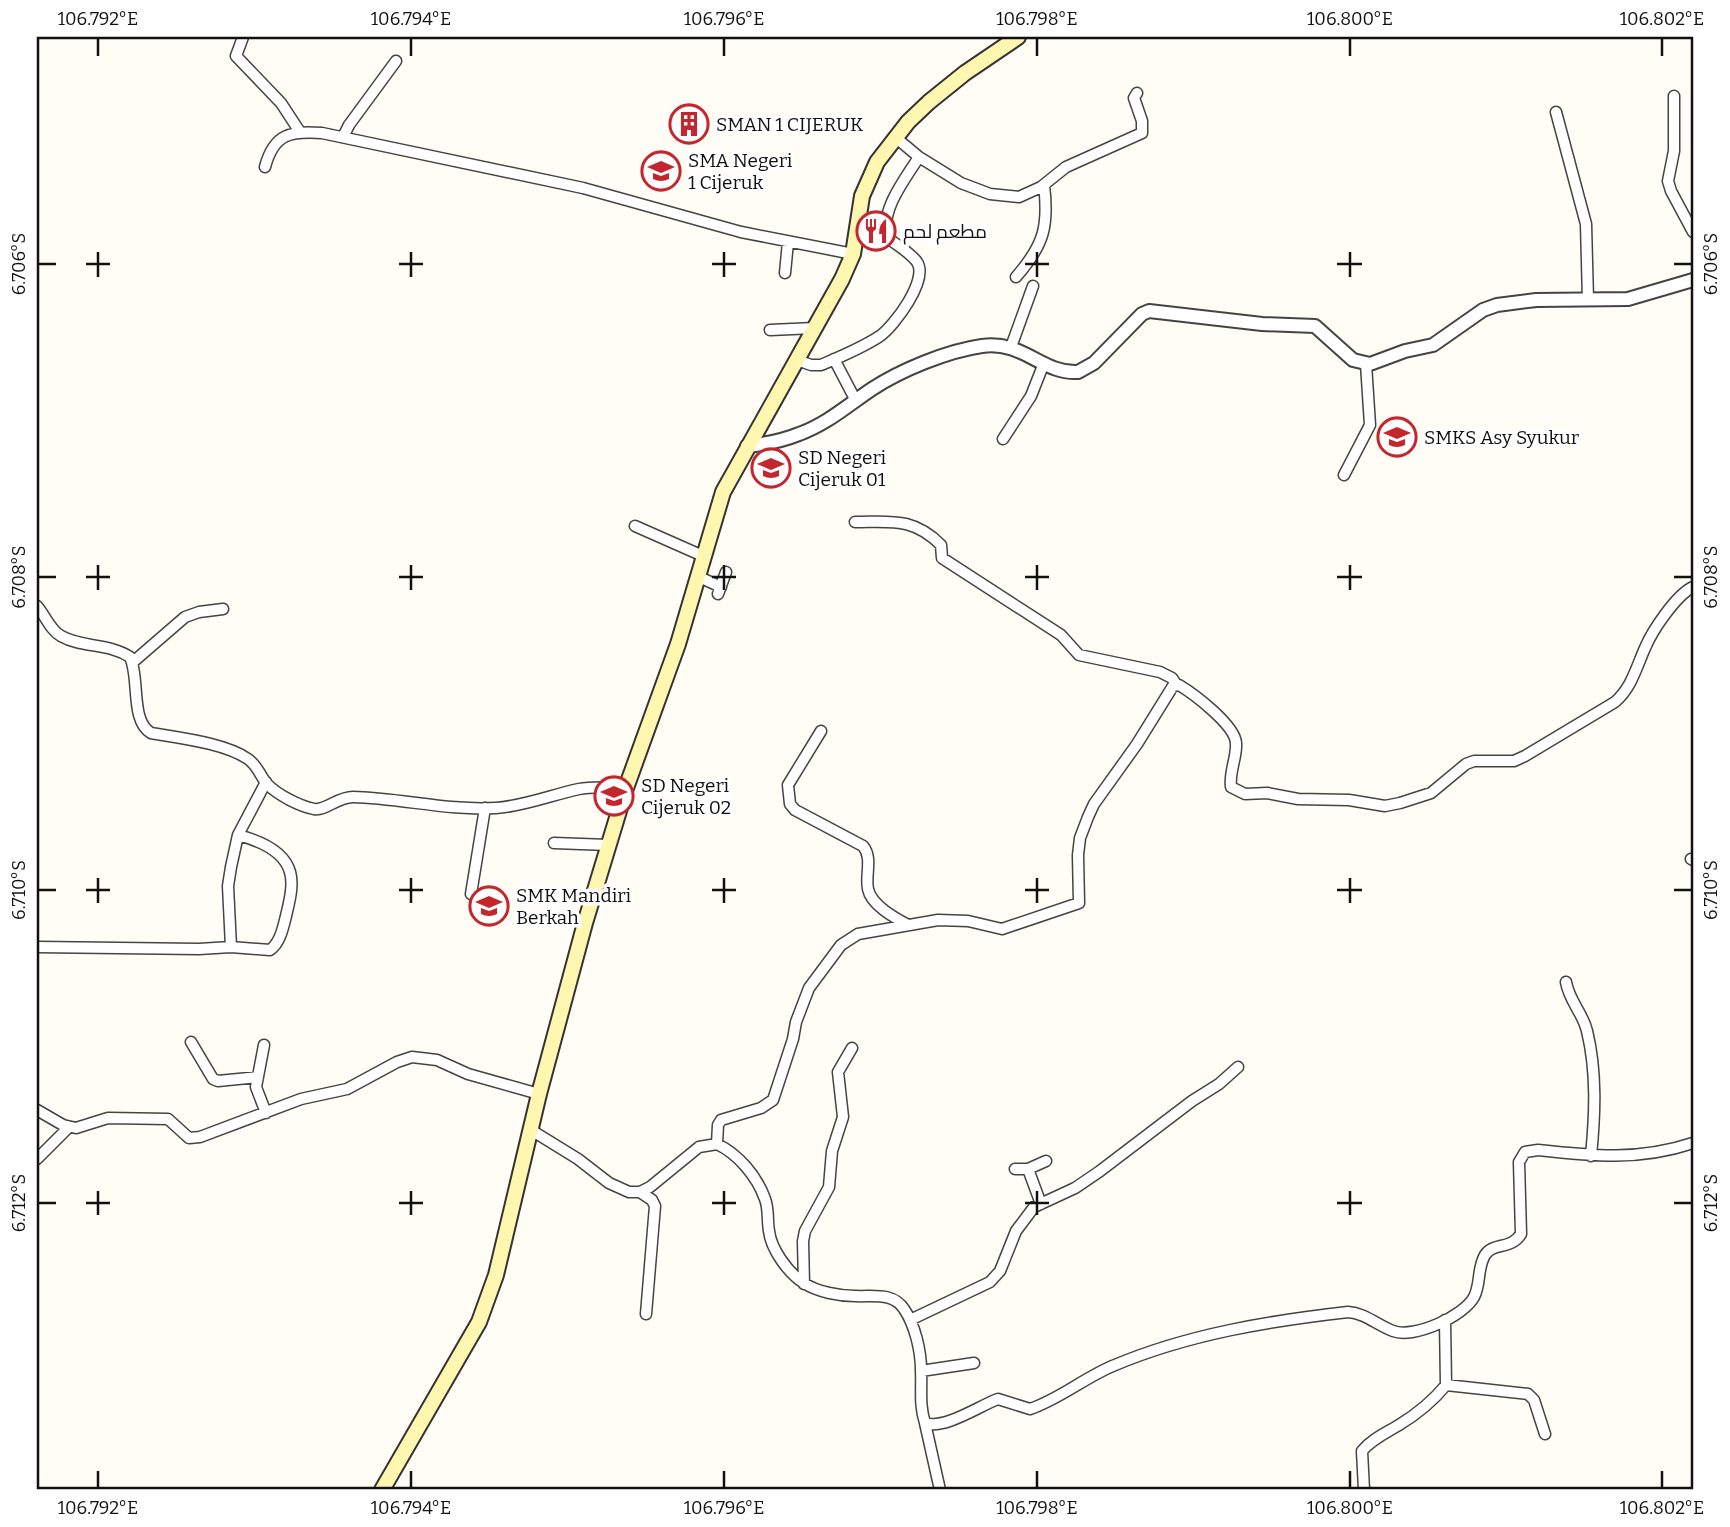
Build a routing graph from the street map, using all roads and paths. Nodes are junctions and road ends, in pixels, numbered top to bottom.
1 (243, 37) edge
2 (1018, 37) edge
3 (396, 61) dead end
4 (1137, 93) dead end
5 (1674, 96) dead end
6 (1556, 112) dead end
7 (300, 132) junction
8 (343, 137) junction
9 (895, 137) junction
10 (919, 157) junction
11 (265, 167) dead end
12 (1044, 185) junction
13 (1693, 232) edge
14 (788, 242) junction
15 (853, 254) junction
16 (785, 272) dead end
17 (1016, 277) dead end
18 (1693, 280) edge
19 (1033, 286) dead end
20 (1588, 300) junction
21 (815, 328) junction
22 (770, 330) dead end
23 (1011, 347) junction
24 (834, 359) junction
25 (797, 360) junction
26 (1366, 364) junction
27 (1049, 365) junction
28 (856, 401) junction
29 (1003, 439) dead end
30 (747, 446) junction
31 (1344, 475) dead end
32 (855, 522) dead end
33 (635, 526) dead end
34 (703, 556) junction
35 (726, 572) dead end
36 (697, 576) junction
37 (1693, 587) edge
38 (37, 606) edge
39 (223, 609) dead end
40 (133, 663) junction
41 (1176, 684) junction
42 (821, 731) dead end
43 (266, 782) junction
44 (626, 788) junction
45 (485, 808) junction
46 (238, 835) junction
47 (554, 843) dead end
48 (608, 845) junction
49 (471, 894) dead end
50 (909, 926) junction
51 (37, 947) edge
52 (232, 947) junction
53 (1566, 982) dead end
54 (191, 1042) dead end
55 (264, 1045) dead end
56 (852, 1048) dead end
57 (1238, 1067) dead end
58 (258, 1077) junction
59 (539, 1094) junction
60 (262, 1106) junction
61 (37, 1110) edge
62 (69, 1127) junction
63 (531, 1130) junction
64 (1693, 1143) edge
65 (717, 1144) junction
66 (1591, 1156) junction
67 (37, 1159) edge
68 (1046, 1161) dead end
69 (1015, 1169) dead end
70 (1028, 1169) junction
71 (640, 1192) junction
72 (1041, 1203) junction
73 (804, 1283) junction
74 (646, 1314) dead end
75 (910, 1320) junction
76 (1445, 1320) junction
77 (974, 1363) dead end
78 (922, 1371) junction
79 (1446, 1385) junction
80 (925, 1423) junction
81 (1545, 1434) dead end
82 (382, 1490) edge
83 (940, 1490) edge
84 (1364, 1490) edge

1 - 7 street
2 - 9 main road
3 - 8 street
4 - 12 street
5 - 13 street
6 - 20 street
7 - 8 street
7 - 11 street
8 - 14 street
9 - 10 street
9 - 15 main road
10 - 12 street
10 - 24 street
12 - 17 street
14 - 15 street
14 - 16 street
15 - 21 main road
18 - 20 street
19 - 23 street
20 - 26 street
21 - 22 street
21 - 25 main road
23 - 27 street
23 - 28 street
24 - 25 street
24 - 28 street
25 - 30 main road
26 - 27 street
26 - 31 street
27 - 29 street
28 - 30 street
30 - 34 main road
32 - 41 street
33 - 34 street
34 - 36 main road
35 - 36 street
36 - 44 main road
37 - 41 street
38 - 40 street
39 - 40 street
40 - 43 street
41 - 50 street
42 - 50 street
43 - 45 street
43 - 46 street
44 - 45 street
44 - 48 main road
45 - 49 street
46 - 52 street
46 - 52 street
47 - 48 street
48 - 59 main road
50 - 65 street
51 - 52 street
53 - 66 street
54 - 58 street
55 - 58 street
56 - 73 street
57 - 72 street
58 - 60 street
59 - 60 street
59 - 63 main road
60 - 62 street
61 - 62 street
62 - 67 street
63 - 71 street
63 - 82 main road
64 - 66 street
65 - 71 street
65 - 73 street
66 - 76 street
68 - 70 street
69 - 70 street
70 - 72 street
71 - 74 street
72 - 75 street
73 - 75 street
75 - 78 street
76 - 79 street
76 - 80 street
77 - 78 street
78 - 80 street
79 - 81 street
79 - 84 street
80 - 83 street

